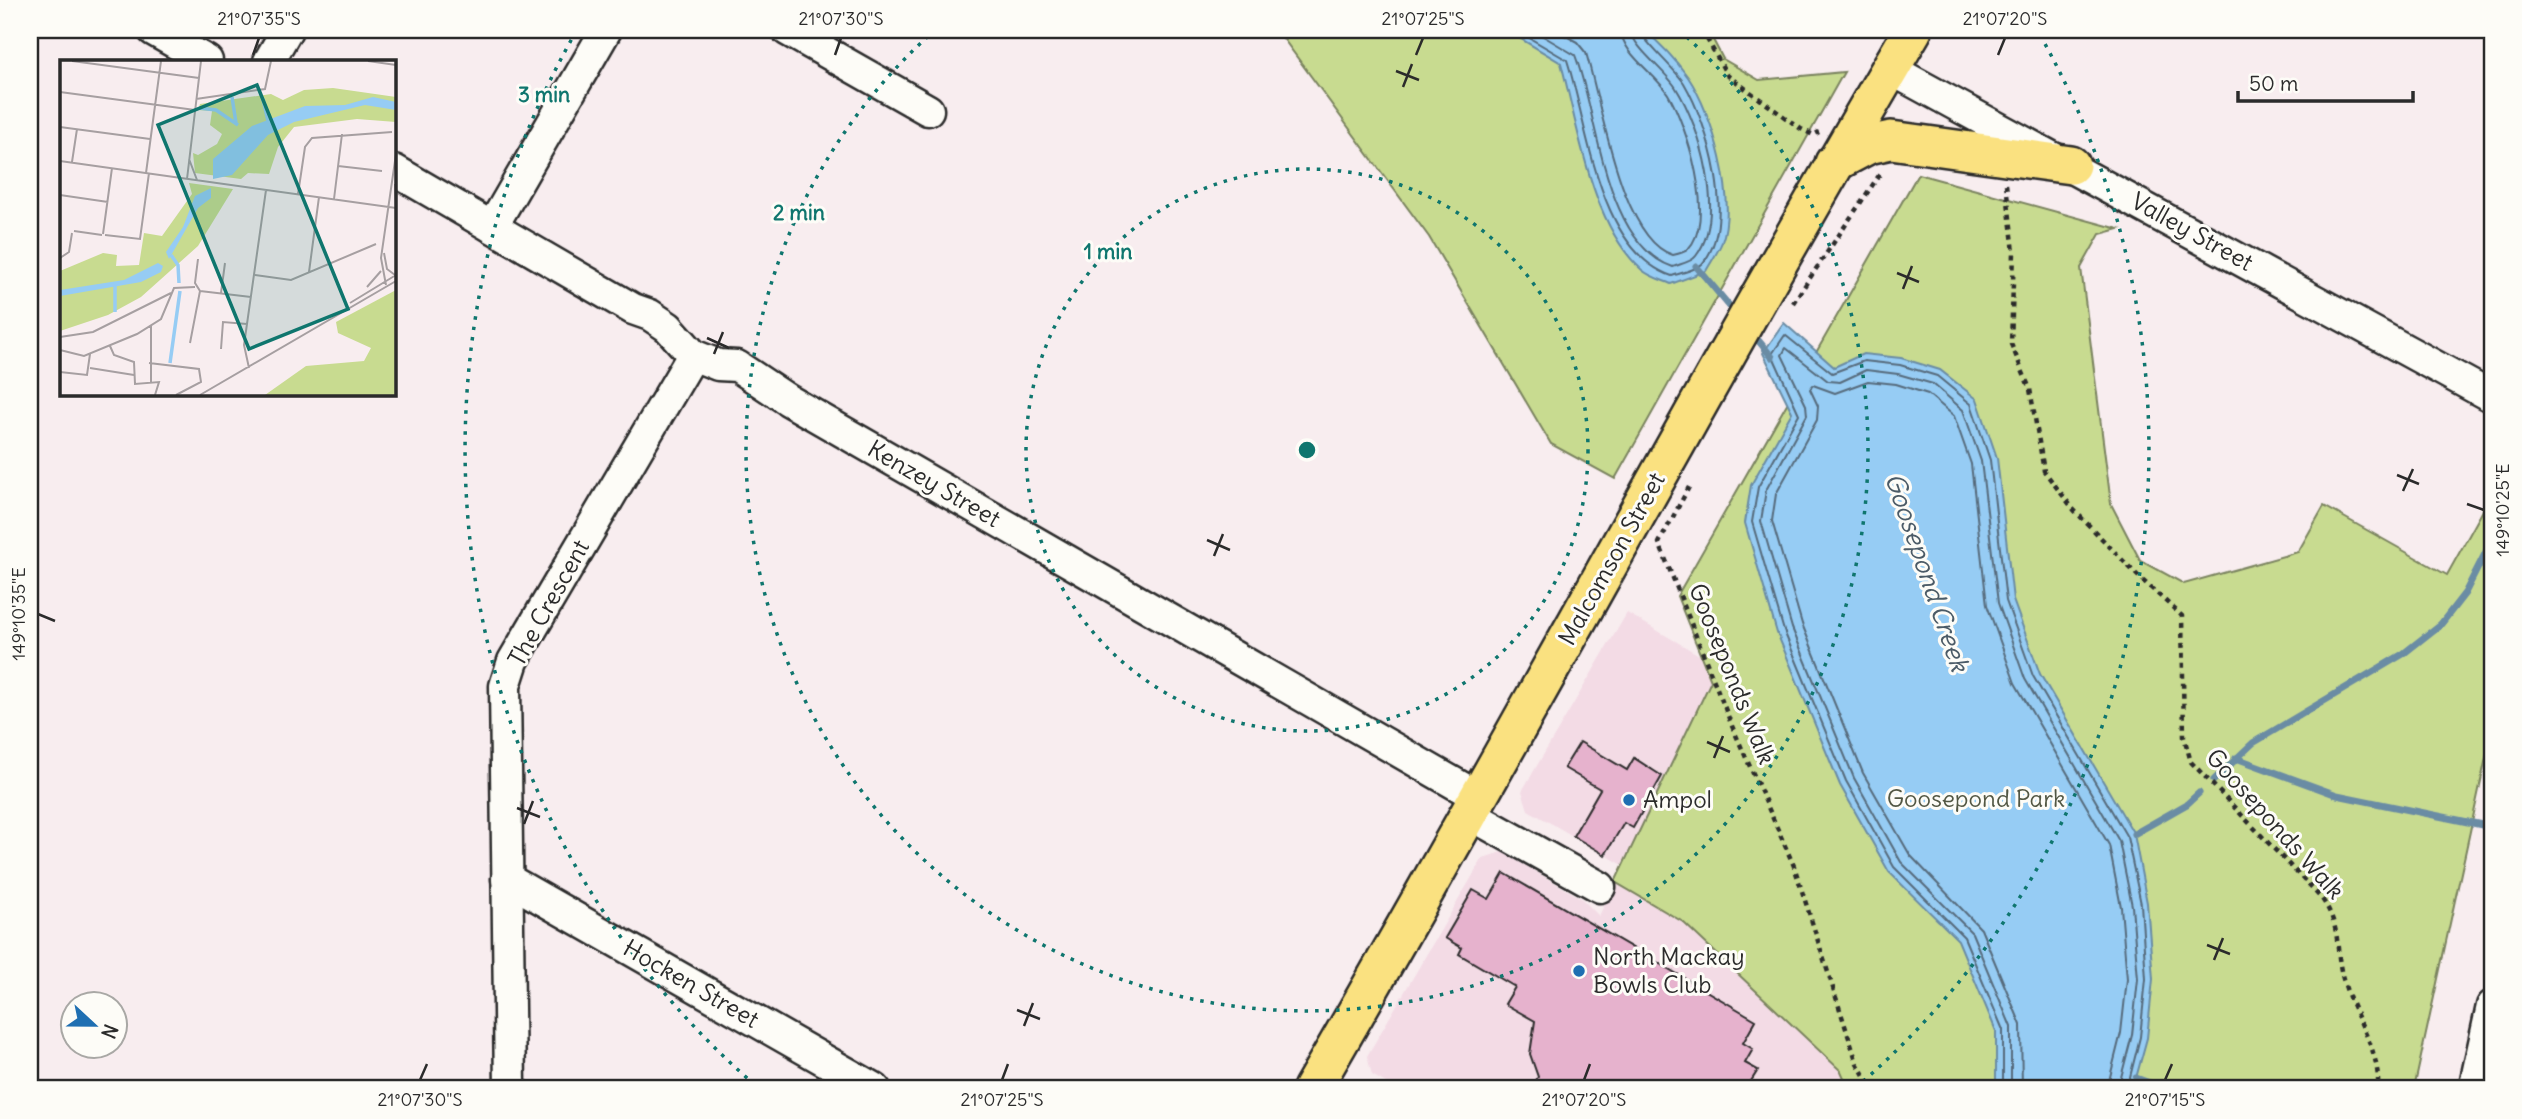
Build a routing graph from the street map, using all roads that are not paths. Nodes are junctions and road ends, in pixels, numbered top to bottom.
1 (153, 30) edge
2 (286, 30) edge
3 (606, 30) edge
4 (787, 30) edge
5 (1913, 30) edge
6 (205, 60) edge
7 (270, 60) edge
8 (1890, 69) junction
9 (928, 110) dead end
10 (1835, 163) junction
11 (2071, 165) junction
12 (396, 171) edge
13 (492, 227) junction
14 (693, 355) junction
15 (2492, 397) edge
16 (1476, 806) junction
17 (507, 880) junction
18 (1600, 887) dead end
19 (2492, 1006) edge
20 (510, 1089) edge
21 (874, 1089) edge
22 (1312, 1089) edge
23 (2474, 1089) edge

1 - 6 street
2 - 7 street
3 - 13 street
4 - 9 street
5 - 8 main road, Malcomson Street
8 - 10 main road, Malcomson Street
8 - 11 street, Valley Street
10 - 11 main road
10 - 16 main road, Malcomson Street
11 - 15 street, Valley Street
12 - 13 street
13 - 14 street
14 - 16 street, Kenzey Street
14 - 17 street, The Crescent
16 - 18 street, Kenzey Street
16 - 22 main road, Malcomson Street
17 - 20 street, The Crescent
17 - 21 street, Hocken Street
19 - 23 street

